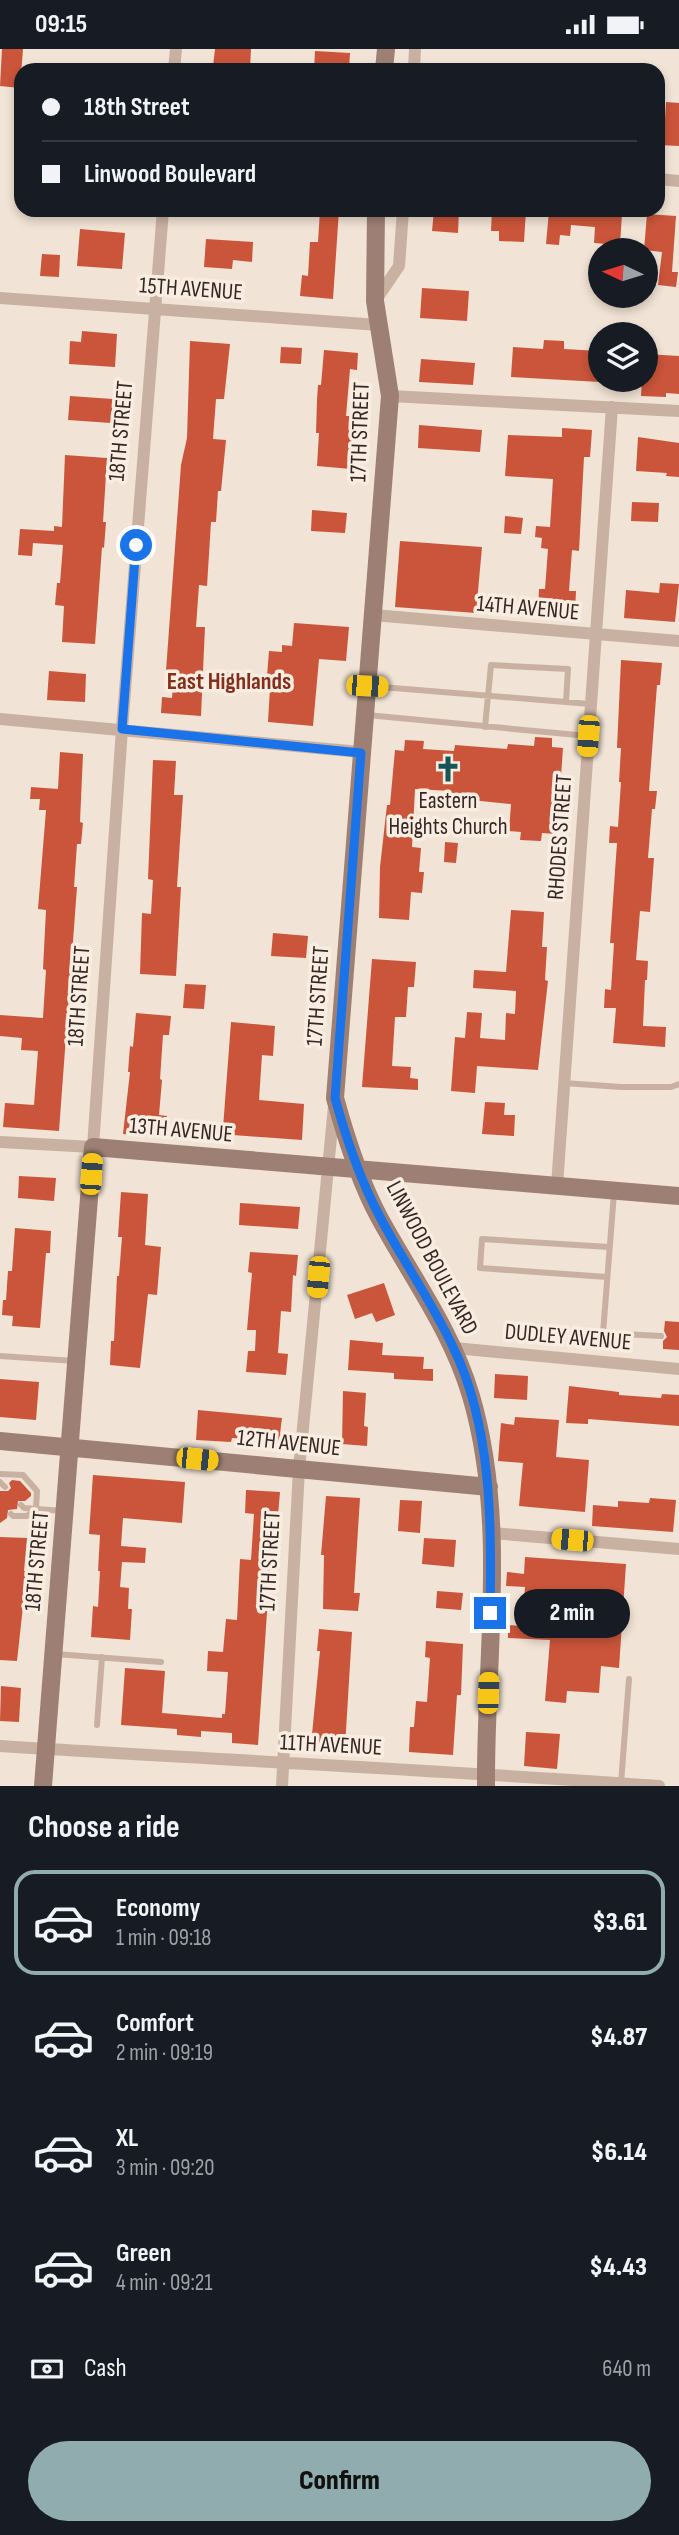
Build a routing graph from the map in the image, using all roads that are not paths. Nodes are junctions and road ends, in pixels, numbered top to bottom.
1 (162, 217) edge
2 (376, 217) edge
3 (403, 217) edge
4 (0, 298) edge
5 (375, 301) junction
6 (155, 307) junction
7 (379, 325) junction
8 (390, 396) junction
9 (612, 407) junction
10 (679, 411) edge
11 (373, 615) junction
12 (594, 635) junction
13 (679, 641) edge
14 (367, 686) junction
15 (488, 697) junction
16 (566, 702) junction
17 (590, 704) junction
18 (364, 715) junction
19 (0, 719) edge
20 (485, 727) junction
21 (122, 729) junction
22 (588, 736) junction
23 (361, 753) junction
24 (564, 1083) junction
25 (679, 1084) edge
26 (335, 1098) junction
27 (0, 1142) edge
28 (93, 1147) junction
29 (329, 1167) junction
30 (359, 1170) junction
31 (557, 1186) junction
32 (614, 1191) junction
33 (679, 1196) edge
34 (523, 1241) junction
35 (542, 1243) junction
36 (609, 1247) junction
37 (523, 1250) dead end
38 (541, 1252) dead end
39 (607, 1277) junction
40 (661, 1336) dead end
41 (454, 1348) junction
42 (0, 1356) edge
43 (78, 1361) junction
44 (679, 1369) edge
45 (0, 1441) edge
46 (71, 1446) junction
47 (299, 1469) junction
48 (0, 1474) edge
49 (489, 1487) junction
50 (21, 1505) dead end
51 (36, 1509) junction
52 (65, 1511) junction
53 (11, 1514) dead end
54 (492, 1533) junction
55 (679, 1549) edge
56 (53, 1654) junction
57 (102, 1657) junction
58 (161, 1662) dead end
59 (629, 1679) dead end
60 (97, 1725) dead end
61 (0, 1746) edge
62 (45, 1749) junction
63 (283, 1764) junction
64 (486, 1780) edge
65 (621, 1783) junction
66 (43, 1786) edge
67 (282, 1786) edge
68 (659, 1786) edge

1 - 6 street, 18TH STREET
2 - 5 street, 17TH STREET
3 - 5 street
4 - 6 street, 15TH AVENUE
5 - 7 street, 17TH STREET
6 - 7 street, 15TH AVENUE
6 - 21 street, 18TH STREET
7 - 8 street, 17TH STREET
8 - 9 street
8 - 11 street, 17TH STREET
9 - 10 street
9 - 12 street, RHODES STREET
11 - 12 street, 14TH AVENUE
11 - 14 street, 17TH STREET
12 - 13 street, 14TH AVENUE
12 - 17 street, RHODES STREET
14 - 15 lane
14 - 18 street, 17TH STREET
15 - 16 lane
15 - 16 lane
15 - 20 lane
16 - 17 lane
17 - 22 street, RHODES STREET
18 - 20 lane
18 - 23 street, 17TH STREET
19 - 21 street
20 - 22 lane
21 - 23 street
21 - 28 street, 18TH STREET
22 - 24 street, RHODES STREET
23 - 26 street, 17TH STREET
24 - 25 lane
24 - 31 street, RHODES STREET
26 - 29 street, 17TH STREET
26 - 30 street
27 - 28 street, 13TH AVENUE
28 - 29 street, 13TH AVENUE
28 - 43 street, 18TH STREET
29 - 30 street, 13TH AVENUE
29 - 47 street, 17TH STREET
30 - 31 street, 13TH AVENUE
30 - 41 street, LINWOOD BOULEVARD
31 - 32 street, 13TH AVENUE
32 - 33 street, 13TH AVENUE
32 - 36 lane
34 - 35 lane
34 - 37 lane
34 - 39 lane
35 - 36 lane
35 - 38 lane
36 - 39 lane
39 - 40 lane
41 - 44 street, DUDLEY AVENUE
41 - 49 street, LINWOOD BOULEVARD
42 - 43 lane
43 - 46 street, 18TH STREET
45 - 46 street, 12TH AVENUE
46 - 47 street, 12TH AVENUE
46 - 52 street, 18TH STREET
47 - 49 street, 12TH AVENUE
47 - 63 street, 17TH STREET
48 - 51 lane
49 - 54 street, LINWOOD BOULEVARD
50 - 51 lane
51 - 52 lane
51 - 53 lane
52 - 56 street, 18TH STREET
54 - 55 street
54 - 64 street, LINWOOD BOULEVARD
56 - 57 lane
56 - 62 street, 18TH STREET
57 - 58 lane
57 - 60 lane
59 - 65 lane
61 - 62 street, 11TH AVENUE
62 - 63 street, 11TH AVENUE
62 - 66 street, 18TH STREET
63 - 64 street, 11TH AVENUE
63 - 67 street, 17TH STREET
64 - 65 street, 11TH AVENUE
65 - 68 street, 11TH AVENUE

